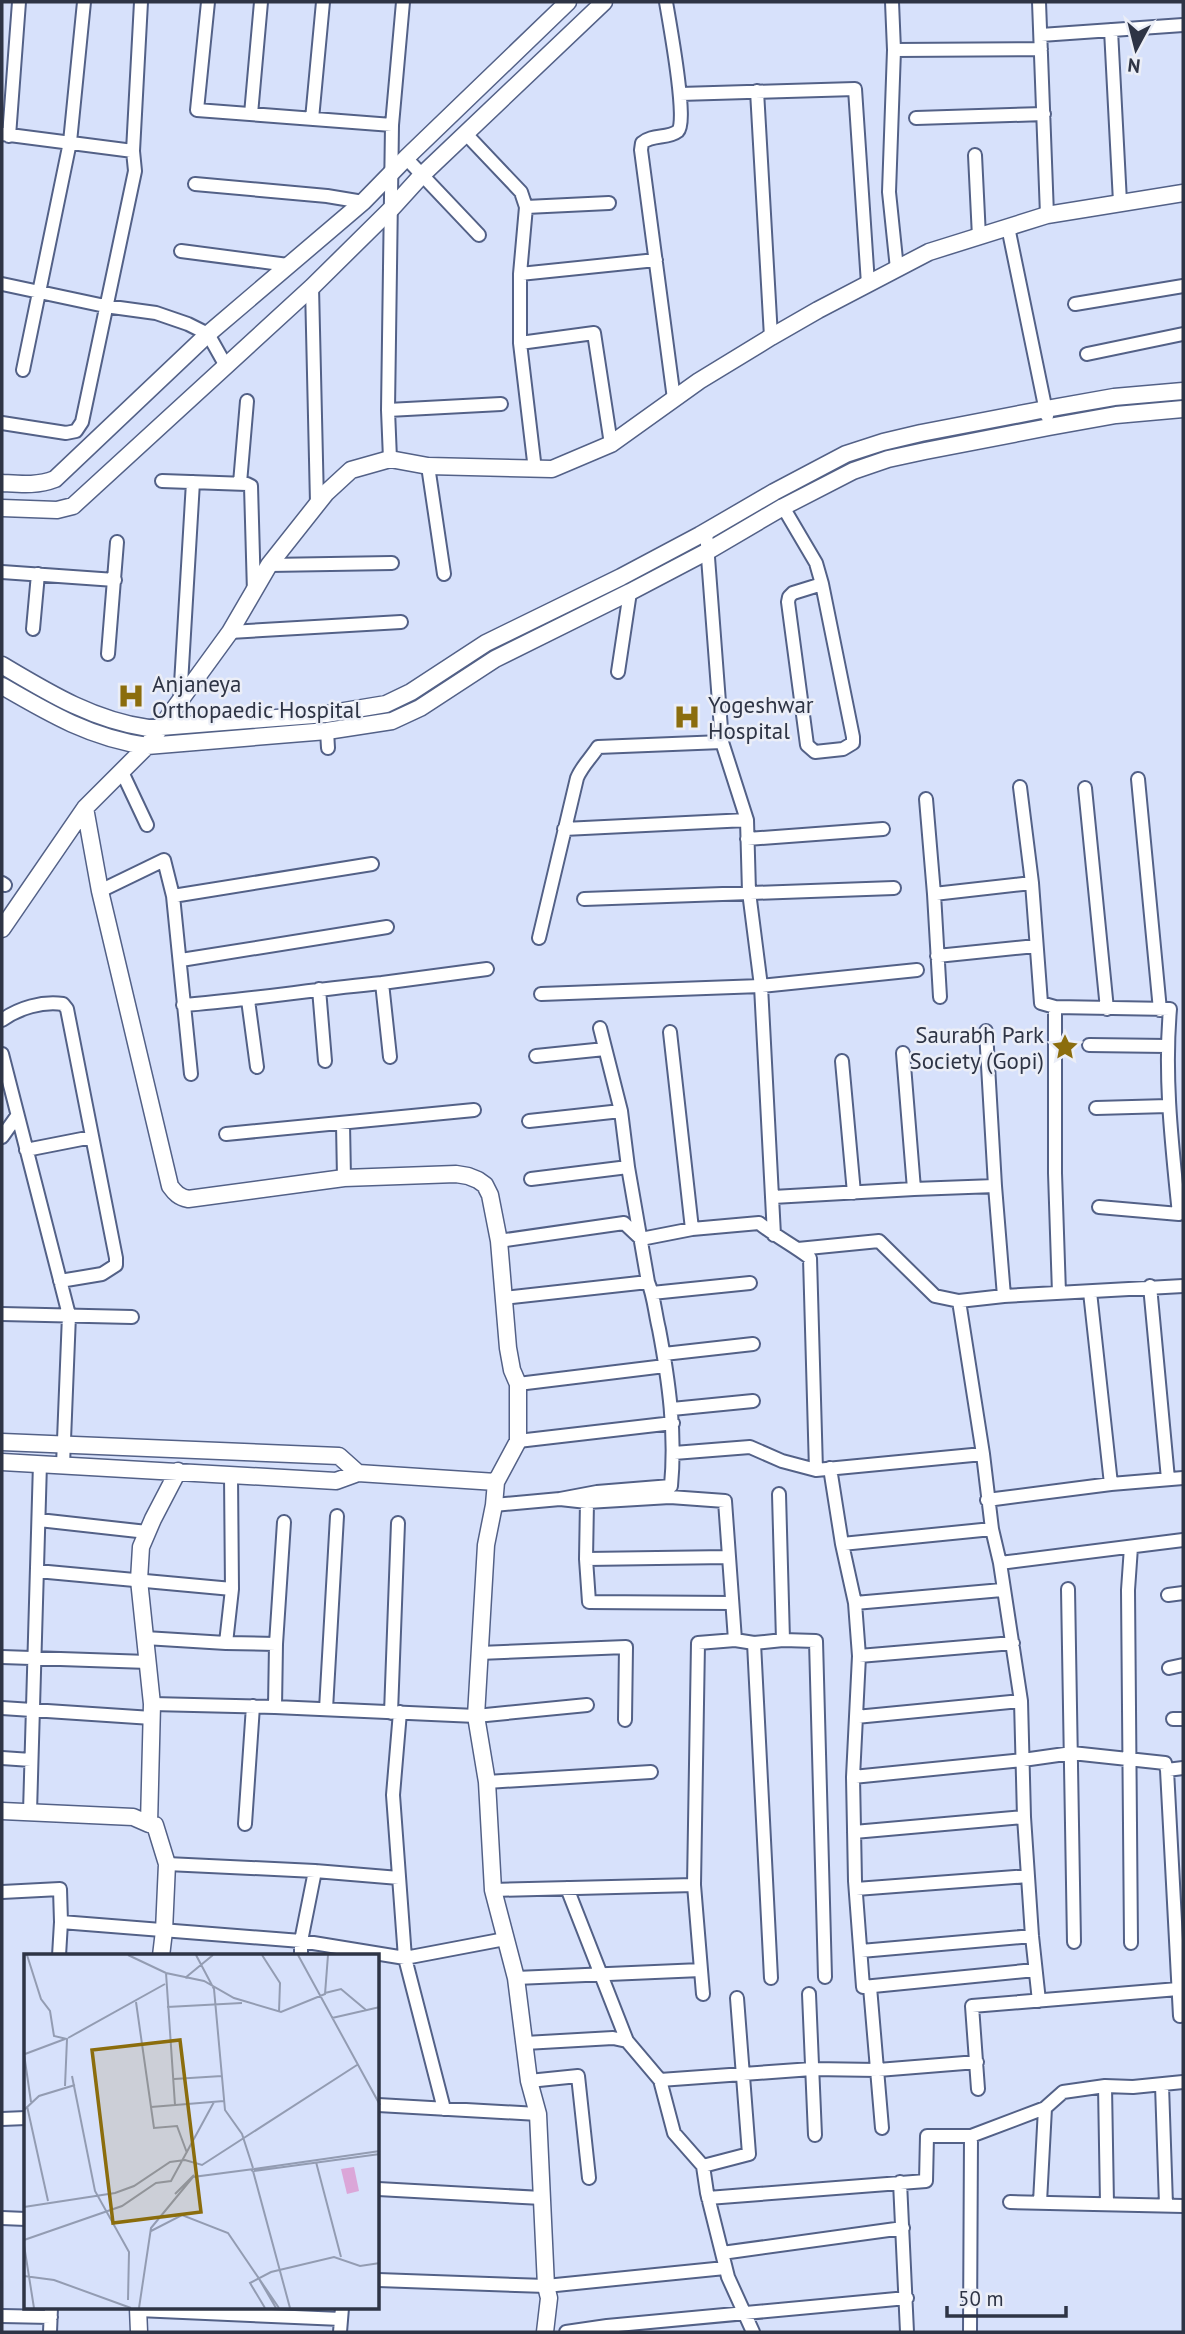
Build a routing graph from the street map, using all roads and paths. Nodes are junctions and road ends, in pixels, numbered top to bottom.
1 (19, 2) edge
2 (84, 2) edge
3 (141, 2) edge
4 (208, 2) edge
5 (261, 2) edge
6 (323, 2) edge
7 (403, 2) edge
8 (568, 2) edge
9 (604, 2) edge
10 (666, 2) edge
11 (892, 2) edge
12 (1039, 2) edge
13 (1183, 25) edge
14 (1111, 30) junction
15 (1041, 42) junction
16 (894, 50) junction
17 (757, 91) junction
18 (680, 94) junction
19 (251, 114) junction
20 (1044, 114) junction
21 (916, 118) dead end
22 (312, 119) junction
23 (393, 125) junction
24 (466, 134) junction
25 (5, 135) edge
26 (70, 142) junction
27 (133, 151) junction
28 (975, 155) dead end
29 (406, 158) junction
30 (393, 171) junction
31 (422, 175) junction
32 (195, 184) dead end
33 (1183, 193) edge
34 (363, 202) junction
35 (1120, 202) junction
36 (610, 203) dead end
37 (526, 207) junction
38 (392, 208) junction
39 (1047, 215) junction
40 (1008, 227) junction
41 (479, 235) dead end
42 (979, 237) junction
43 (181, 251) dead end
44 (656, 260) junction
45 (288, 265) junction
46 (897, 269) junction
47 (520, 274) junction
48 (2, 284) edge
49 (868, 284) junction
50 (312, 286) junction
51 (1183, 286) edge
52 (38, 291) junction
53 (1075, 304) dead end
54 (105, 306) junction
55 (208, 334) junction
56 (1183, 334) edge
57 (771, 337) junction
58 (520, 343) junction
59 (1087, 354) dead end
60 (226, 366) junction
61 (23, 370) dead end
62 (1183, 391) edge
63 (674, 399) junction
64 (247, 401) dead end
65 (501, 404) dead end
66 (1046, 409) junction
67 (1183, 409) edge
68 (388, 410) junction
69 (2, 423) edge
70 (1049, 427) junction
71 (611, 444) junction
72 (390, 459) junction
73 (428, 466) junction
74 (535, 470) junction
75 (162, 481) dead end
76 (193, 482) junction
77 (2, 483) edge
78 (240, 484) junction
79 (317, 503) junction
80 (783, 507) junction
81 (2, 508) edge
82 (706, 531) junction
83 (117, 542) dead end
84 (709, 551) junction
85 (392, 563) dead end
86 (269, 565) junction
87 (2, 572) edge
88 (38, 574) junction
89 (444, 574) dead end
90 (115, 580) junction
91 (822, 584) junction
92 (254, 592) junction
93 (630, 593) junction
94 (401, 622) dead end
95 (33, 629) dead end
96 (230, 632) junction
97 (107, 654) dead end
98 (458, 660) junction
99 (2, 665) edge
100 (618, 673) dead end
101 (467, 675) junction
102 (2, 686) edge
103 (180, 701) junction
104 (161, 727) junction
105 (327, 731) junction
106 (722, 742) junction
107 (147, 746) junction
108 (328, 748) dead end
109 (122, 772) junction
110 (1138, 779) dead end
111 (1020, 787) dead end
112 (1085, 788) dead end
113 (926, 799) dead end
114 (85, 807) junction
115 (747, 820) junction
116 (147, 825) dead end
117 (564, 829) junction
118 (883, 829) dead end
119 (747, 839) junction
120 (372, 864) dead end
121 (1032, 883) junction
122 (894, 888) dead end
123 (100, 891) junction
124 (749, 892) junction
125 (934, 894) junction
126 (173, 896) junction
127 (584, 899) dead end
128 (387, 927) dead end
129 (2, 929) edge
130 (538, 938) dead end
131 (1036, 946) junction
132 (937, 957) junction
133 (181, 960) junction
134 (487, 969) dead end
135 (917, 971) dead end
136 (382, 983) junction
137 (761, 986) junction
138 (320, 989) junction
139 (541, 994) dead end
140 (940, 997) dead end
141 (248, 1000) junction
142 (183, 1005) junction
143 (1055, 1007) junction
144 (1107, 1009) junction
145 (1160, 1010) junction
146 (2, 1020) edge
147 (600, 1028) dead end
148 (986, 1031) dead end
149 (670, 1032) dead end
150 (1089, 1045) dead end
151 (1167, 1046) junction
152 (605, 1049) junction
153 (903, 1053) dead end
154 (2, 1054) edge
155 (390, 1056) dead end
156 (536, 1056) dead end
157 (325, 1061) dead end
158 (842, 1061) dead end
159 (257, 1067) dead end
160 (191, 1074) dead end
161 (1168, 1106) junction
162 (1096, 1108) dead end
163 (474, 1110) dead end
164 (621, 1111) junction
165 (18, 1116) junction
166 (529, 1121) dead end
167 (343, 1124) junction
168 (226, 1134) dead end
169 (2, 1137) edge
170 (92, 1137) junction
171 (26, 1150) junction
172 (628, 1167) junction
173 (344, 1178) junction
174 (531, 1179) dead end
175 (995, 1186) junction
176 (914, 1189) junction
177 (854, 1193) junction
178 (773, 1197) junction
179 (1099, 1208) dead end
180 (1181, 1213) edge
181 (692, 1229) junction
182 (774, 1235) junction
183 (641, 1239) junction
184 (499, 1241) junction
185 (798, 1249) junction
186 (60, 1280) junction
187 (750, 1283) dead end
188 (1150, 1286) junction
189 (1183, 1286) edge
190 (650, 1287) junction
191 (1090, 1292) junction
192 (1059, 1293) junction
193 (1004, 1296) junction
194 (504, 1298) junction
195 (959, 1301) junction
196 (2, 1314) edge
197 (69, 1315) junction
198 (132, 1317) dead end
199 (2, 1325) edge
200 (753, 1344) dead end
201 (665, 1360) junction
202 (518, 1384) junction
203 (753, 1401) dead end
204 (672, 1416) junction
205 (518, 1441) junction
206 (2, 1442) edge
207 (64, 1445) junction
208 (674, 1453) junction
209 (983, 1454) junction
210 (2, 1462) edge
211 (40, 1464) junction
212 (63, 1465) junction
213 (830, 1468) junction
214 (816, 1470) junction
215 (178, 1471) junction
216 (358, 1473) junction
217 (231, 1475) junction
218 (1183, 1478) edge
219 (1168, 1479) junction
220 (496, 1482) junction
221 (1111, 1484) junction
222 (670, 1492) junction
223 (779, 1494) dead end
224 (560, 1499) junction
225 (988, 1500) junction
226 (587, 1502) junction
227 (494, 1505) junction
228 (337, 1516) dead end
229 (39, 1520) junction
230 (284, 1521) dead end
231 (398, 1523) dead end
232 (992, 1529) junction
233 (147, 1532) junction
234 (1183, 1540) edge
235 (842, 1544) junction
236 (1131, 1547) junction
237 (728, 1557) junction
238 (586, 1559) junction
239 (1000, 1563) junction
240 (37, 1571) junction
241 (139, 1580) junction
242 (232, 1589) junction
243 (1068, 1589) dead end
244 (1002, 1590) junction
245 (1183, 1593) edge
246 (1168, 1595) dead end
247 (731, 1603) junction
248 (855, 1603) junction
249 (145, 1638) junction
250 (735, 1640) junction
251 (783, 1640) junction
252 (226, 1643) junction
253 (754, 1643) junction
254 (1013, 1643) junction
255 (276, 1644) junction
256 (479, 1653) junction
257 (859, 1656) junction
258 (2, 1657) edge
259 (35, 1658) junction
260 (148, 1662) junction
261 (1183, 1665) edge
262 (1168, 1668) dead end
263 (1021, 1701) junction
264 (587, 1705) dead end
265 (253, 1706) junction
266 (275, 1707) junction
267 (2, 1708) edge
268 (326, 1709) junction
269 (33, 1710) junction
270 (152, 1711) junction
271 (395, 1712) junction
272 (476, 1716) junction
273 (856, 1717) junction
274 (625, 1720) dead end
275 (1072, 1753) junction
276 (2, 1758) edge
277 (1130, 1759) junction
278 (31, 1760) junction
279 (1023, 1760) junction
280 (1183, 1768) edge
281 (1167, 1770) junction
282 (651, 1772) dead end
283 (853, 1777) junction
284 (487, 1782) junction
285 (2, 1811) edge
286 (30, 1812) junction
287 (1024, 1817) junction
288 (149, 1824) junction
289 (245, 1824) dead end
290 (1183, 1830) edge
291 (1169, 1831) junction
292 (854, 1832) junction
293 (167, 1864) junction
294 (315, 1871) junction
295 (1028, 1876) junction
296 (399, 1878) junction
297 (694, 1885) junction
298 (567, 1888) junction
299 (1178, 1888) edge
300 (856, 1889) junction
301 (493, 1890) junction
302 (2, 1892) edge
303 (61, 1922) junction
304 (164, 1931) junction
305 (1032, 1937) junction
306 (505, 1939) junction
307 (300, 1941) junction
308 (1074, 1942) dead end
309 (1131, 1943) dead end
310 (861, 1951) junction
311 (59, 1954) edge
312 (161, 1954) edge
313 (301, 1954) edge
314 (405, 1958) junction
315 (701, 1970) junction
316 (1035, 1970) junction
317 (601, 1974) junction
318 (825, 1977) dead end
319 (516, 1978) junction
320 (771, 1978) dead end
321 (870, 1987) junction
322 (1178, 1989) junction
323 (703, 1994) dead end
324 (809, 1994) dead end
325 (737, 1998) dead end
326 (1039, 2001) junction
327 (1180, 2016) dead end
328 (627, 2041) junction
329 (525, 2043) junction
330 (977, 2062) junction
331 (812, 2069) junction
332 (878, 2070) junction
333 (744, 2074) junction
334 (660, 2080) junction
335 (529, 2081) junction
336 (1183, 2082) edge
337 (1105, 2085) junction
338 (1162, 2085) junction
339 (978, 2089) dead end
340 (380, 2105) edge
341 (1045, 2108) junction
342 (444, 2109) junction
343 (538, 2114) junction
344 (24, 2118) edge
345 (2, 2119) edge
346 (882, 2128) dead end
347 (815, 2135) dead end
348 (971, 2136) junction
349 (703, 2166) junction
350 (589, 2178) dead end
351 (900, 2182) junction
352 (380, 2193) edge
353 (542, 2198) junction
354 (708, 2198) junction
355 (1010, 2202) dead end
356 (1040, 2202) junction
357 (1107, 2204) junction
358 (1166, 2205) junction
359 (1183, 2206) edge
360 (2, 2218) edge
361 (24, 2219) edge
362 (902, 2228) junction
363 (722, 2253) junction
364 (725, 2268) junction
365 (380, 2280) edge
366 (546, 2286) junction
367 (907, 2298) junction
368 (138, 2310) edge
369 (156, 2310) edge
370 (51, 2312) edge
371 (746, 2313) junction
372 (2, 2316) edge
373 (341, 2320) edge
374 (607, 2329) edge
375 (50, 2332) edge
376 (139, 2332) edge
377 (545, 2332) edge
378 (566, 2332) edge
379 (753, 2332) edge
380 (907, 2332) edge
381 (970, 2332) edge

1 - 25 street
2 - 26 street
3 - 27 street
4 - 19 street
5 - 19 street
6 - 22 street
7 - 23 street
8 - 29 street
9 - 24 street
10 - 18 street
11 - 16 street
12 - 15 street
13 - 14 street
14 - 15 street
14 - 35 street
15 - 16 street
15 - 20 street
16 - 46 street
17 - 18 street
17 - 49 street
17 - 57 street
18 - 44 street
19 - 22 street
20 - 21 street
20 - 39 street
22 - 23 street
23 - 30 street
24 - 31 street
24 - 37 street
25 - 26 street
26 - 27 street
26 - 52 street
27 - 54 street
28 - 42 street
29 - 30 street
29 - 31 street
30 - 34 street
30 - 38 street
31 - 38 street
31 - 41 street
32 - 34 street
33 - 35 street
34 - 45 street
35 - 39 street
36 - 37 street
37 - 47 street
38 - 50 street
38 - 68 street
39 - 40 street
40 - 42 street
40 - 66 street
42 - 46 street
43 - 45 street
44 - 47 street
44 - 63 street
45 - 55 street
46 - 49 street
47 - 58 street
48 - 52 street
49 - 57 street
50 - 60 street
50 - 79 street
51 - 53 street
52 - 54 street
52 - 61 street
54 - 55 street
54 - 69 street
55 - 60 street
55 - 77 street
56 - 59 street
57 - 63 street
58 - 71 street
58 - 74 street
60 - 81 street
62 - 66 street
63 - 71 street
64 - 78 street
65 - 68 street
66 - 70 street
66 - 82 street
67 - 70 street
68 - 72 street
70 - 80 street
71 - 74 street
72 - 73 street
72 - 79 street
73 - 74 street
73 - 89 street
75 - 76 street
76 - 78 street
76 - 103 street
78 - 92 street
79 - 86 street
80 - 84 street
80 - 91 street
82 - 84 street
82 - 98 street
83 - 90 street
84 - 93 street
84 - 106 street
85 - 86 street
86 - 92 street
87 - 88 street
88 - 90 street
88 - 95 street
90 - 97 street
91 - 91 street
92 - 96 street
93 - 100 street
93 - 101 street
94 - 96 street
96 - 103 street
98 - 101 street
98 - 104 street
99 - 104 street
101 - 105 street
102 - 107 street
103 - 104 street
104 - 107 street
105 - 107 street
105 - 108 street
106 - 115 street
106 - 117 street
107 - 109 street
109 - 114 street
109 - 116 street
110 - 145 street
111 - 121 street
112 - 144 street
113 - 125 street
114 - 123 street
114 - 129 street
115 - 117 street
115 - 119 street
117 - 130 street
118 - 119 street
119 - 124 street
120 - 126 street
121 - 125 street
121 - 131 street
122 - 124 street
123 - 126 street
123 - 173 street
124 - 127 street
124 - 137 street
125 - 132 street
126 - 133 street
128 - 133 street
131 - 132 street
131 - 143 street
132 - 140 street
133 - 142 street
134 - 136 street
135 - 137 street
136 - 138 street
136 - 155 street
137 - 139 street
137 - 178 street
138 - 141 street
138 - 157 street
141 - 142 street
141 - 159 street
142 - 160 street
143 - 144 street
143 - 192 street
144 - 145 street
145 - 151 street
146 - 170 street
147 - 152 street
148 - 175 street
149 - 181 street
150 - 151 street
151 - 161 street
152 - 156 street
152 - 164 street
153 - 176 street
154 - 165 street
158 - 177 street
161 - 162 street
161 - 180 street
163 - 167 street
164 - 166 street
164 - 172 street
165 - 169 street
165 - 171 street
167 - 168 street
167 - 173 street
170 - 171 street
170 - 186 street
171 - 186 street
172 - 174 street
172 - 183 street
173 - 184 street
175 - 176 street
175 - 193 street
176 - 177 street
177 - 178 street
178 - 182 street
179 - 180 street
181 - 182 street
181 - 183 street
182 - 185 street
183 - 184 street
183 - 190 street
184 - 194 street
185 - 195 street
185 - 214 street
186 - 197 street
187 - 190 street
188 - 189 street
188 - 191 street
188 - 219 street
190 - 194 street
190 - 201 street
191 - 192 street
191 - 221 street
192 - 193 street
193 - 195 street
194 - 202 street
195 - 209 street
196 - 197 street
196 - 199 street
197 - 198 street
197 - 207 street
200 - 201 street
201 - 202 street
201 - 204 street
202 - 205 street
203 - 204 street
204 - 205 street
204 - 208 street
205 - 220 street
206 - 207 street
207 - 212 street
207 - 216 street
208 - 214 street
208 - 222 street
209 - 213 street
209 - 225 street
210 - 211 street
211 - 212 street
211 - 229 street
212 - 215 street
213 - 214 street
213 - 235 street
215 - 217 street
215 - 233 street
216 - 217 street
216 - 220 street
217 - 242 street
218 - 219 street
219 - 221 street
220 - 227 street
221 - 225 street
222 - 224 street
222 - 226 street
222 - 237 street
223 - 251 street
224 - 226 street
224 - 227 street
225 - 232 street
226 - 238 street
227 - 256 street
228 - 268 street
229 - 233 street
229 - 240 street
230 - 255 street
231 - 271 street
232 - 235 street
232 - 239 street
233 - 241 street
234 - 236 street
235 - 248 street
236 - 239 street
236 - 277 street
237 - 238 street
237 - 247 street
238 - 247 street
239 - 244 street
240 - 241 street
240 - 259 street
241 - 242 street
241 - 249 street
242 - 252 street
243 - 275 street
244 - 248 street
244 - 254 street
245 - 246 street
247 - 250 street
248 - 257 street
249 - 252 street
249 - 260 street
250 - 253 street
250 - 297 street
251 - 253 street
251 - 318 street
252 - 255 street
253 - 320 street
254 - 257 street
254 - 263 street
255 - 266 street
256 - 272 street
256 - 274 street
257 - 273 street
258 - 259 street
259 - 260 street
259 - 269 street
260 - 270 street
261 - 262 street
263 - 273 street
263 - 279 street
264 - 272 street
265 - 266 street
265 - 270 street
265 - 289 street
266 - 268 street
267 - 269 street
268 - 271 street
269 - 270 street
269 - 278 street
270 - 288 street
271 - 272 street
271 - 296 street
272 - 284 street
273 - 283 street
275 - 277 street
275 - 279 street
275 - 308 street
276 - 278 street
277 - 281 street
277 - 309 street
278 - 286 street
279 - 283 street
279 - 287 street
280 - 281 street
281 - 291 street
282 - 284 street
283 - 292 street
284 - 301 street
285 - 286 street
286 - 288 street
287 - 292 street
287 - 295 street
288 - 293 street
290 - 291 street
291 - 299 street
292 - 300 street
293 - 294 street
293 - 304 street
294 - 296 street
294 - 307 street
295 - 300 street
295 - 305 street
296 - 314 street
297 - 298 street
297 - 315 street
298 - 301 street
298 - 317 street
299 - 322 street
300 - 310 street
301 - 306 street
302 - 303 street
303 - 304 street
303 - 311 street
304 - 307 street
304 - 312 street
305 - 310 street
305 - 316 street
306 - 314 street
306 - 319 street
307 - 313 street
307 - 314 street
310 - 321 street
314 - 342 street
315 - 317 street
315 - 323 street
316 - 321 street
316 - 326 street
317 - 319 street
317 - 328 street
319 - 329 street
321 - 332 street
322 - 326 street
322 - 327 street
324 - 331 street
325 - 333 street
326 - 330 street
328 - 329 street
328 - 334 street
329 - 335 street
330 - 332 street
330 - 339 street
331 - 332 street
331 - 333 street
331 - 347 street
332 - 346 street
333 - 334 street
333 - 349 street
334 - 349 street
335 - 343 street
335 - 350 street
336 - 338 street
337 - 338 street
337 - 341 street
337 - 357 street
338 - 358 street
340 - 342 street
341 - 348 street
341 - 356 street
342 - 343 street
343 - 353 street
344 - 345 street
348 - 351 street
348 - 381 street
349 - 354 street
351 - 354 street
351 - 362 street
352 - 353 street
353 - 366 street
354 - 363 street
355 - 356 street
356 - 357 street
357 - 358 street
358 - 359 street
360 - 361 street
362 - 363 street
362 - 367 street
363 - 364 street
364 - 366 street
364 - 371 street
365 - 366 street
366 - 377 street
367 - 371 street
367 - 380 street
368 - 376 street
369 - 373 street
370 - 372 street
370 - 375 street
371 - 374 street
371 - 379 street
374 - 378 street

